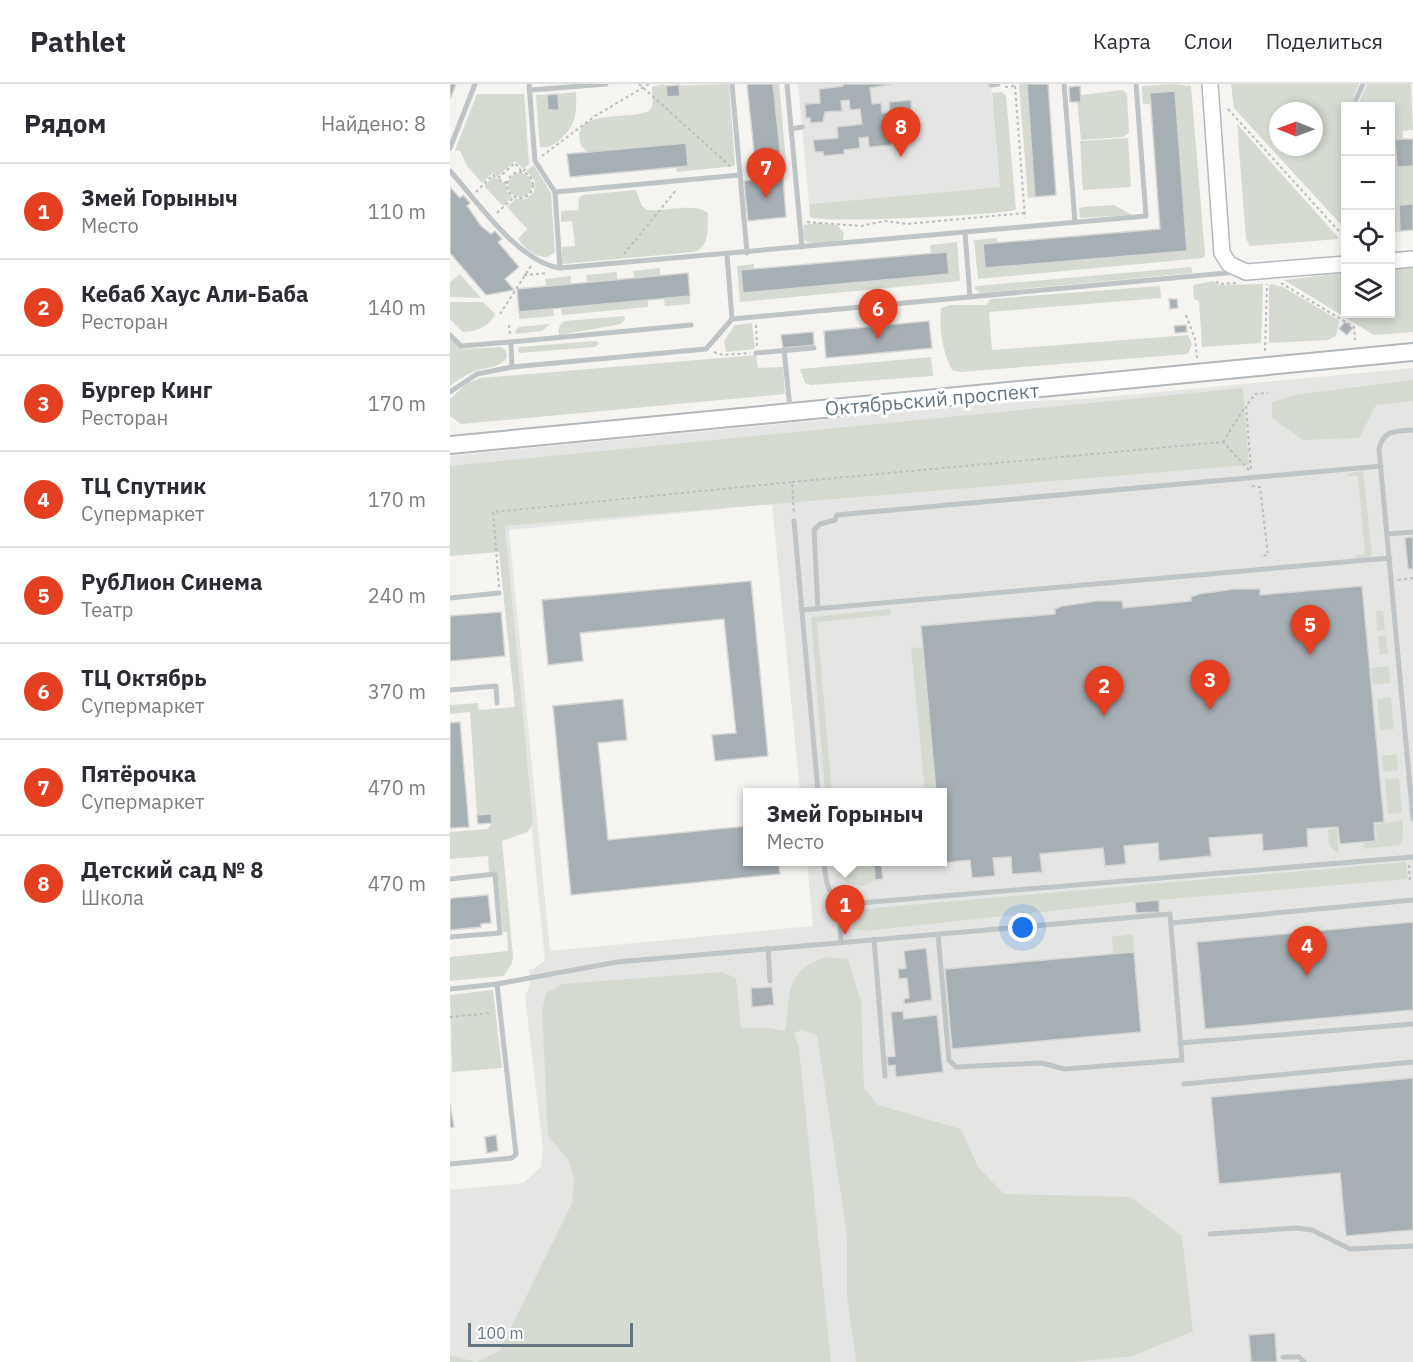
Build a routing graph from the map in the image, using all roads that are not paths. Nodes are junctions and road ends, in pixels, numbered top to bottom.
1 (475, 84) edge
2 (606, 84) edge
3 (732, 84) edge
4 (787, 84) edge
5 (998, 84) edge
6 (1064, 84) edge
7 (1136, 84) edge
8 (1210, 84) edge
9 (1363, 84) edge
10 (991, 85) edge
11 (530, 87) edge
12 (1355, 102) edge
13 (802, 127) dead end
14 (791, 129) junction
15 (450, 148) edge
16 (450, 171) edge
17 (740, 175) junction
18 (555, 192) junction
19 (1075, 222) junction
20 (965, 232) junction
21 (802, 248) junction
22 (747, 253) junction
23 (727, 255) junction
24 (1413, 259) edge
25 (1395, 261) edge
26 (1341, 265) edge
27 (560, 268) junction
28 (1242, 277) junction
29 (970, 297) junction
30 (732, 319) junction
31 (691, 325) dead end
32 (450, 334) edge
33 (511, 342) junction
34 (814, 348) dead end
35 (784, 350) junction
36 (1413, 352) edge
37 (757, 353) road end
38 (512, 367) junction
39 (450, 392) edge
40 (790, 412) junction
41 (1413, 430) edge
42 (450, 445) edge
43 (1381, 466) junction
44 (794, 522) road end
45 (1413, 532) edge
46 (1388, 534) junction
47 (1390, 558) junction
48 (499, 593) road end
49 (450, 598) edge
50 (818, 609) junction
51 (802, 610) junction
52 (450, 690) edge
53 (498, 703) dead end
54 (818, 788) edge
55 (1413, 819) edge
56 (1411, 859) edge
57 (824, 866) edge
58 (450, 879) edge
59 (1413, 900) edge
60 (839, 902) junction
61 (1171, 923) junction
62 (938, 934) junction
63 (450, 937) edge
64 (874, 939) junction
65 (841, 942) junction
66 (768, 948) junction
67 (770, 981) dead end
68 (497, 984) junction
69 (450, 989) edge
70 (1413, 1024) edge
71 (1180, 1043) junction
72 (1413, 1062) edge
73 (885, 1076) dead end
74 (1184, 1084) dead end
75 (450, 1164) edge
76 (1210, 1234) dead end
77 (1413, 1246) edge
78 (1283, 1357) dead end
79 (1304, 1362) edge

1 - 15 lane
2 - 11 lane
3 - 17 lane
4 - 14 lane
5 - 10 lane
6 - 19 lane
7 - 19 lane
8 - 28 street
9 - 12 lane
11 - 18 lane
13 - 14 lane
14 - 21 lane
16 - 27 lane
17 - 18 lane
17 - 22 lane
18 - 27 lane
19 - 20 lane
20 - 21 lane
20 - 29 lane
21 - 22 lane
22 - 23 lane
23 - 27 lane
23 - 30 lane
24 - 25 street
26 - 28 street
28 - 29 lane
29 - 30 lane
30 - 38 lane
31 - 33 lane
32 - 33 lane
33 - 38 lane
34 - 35 lane
35 - 37 lane
35 - 40 lane
36 - 40 main road, Октябрьский проспект
38 - 39 lane
40 - 42 main road, Октябрьский проспект
41 - 43 lane
43 - 46 lane
43 - 50 lane
44 - 51 lane
45 - 46 lane
46 - 47 lane
47 - 50 lane
47 - 55 lane
48 - 49 lane
50 - 51 lane
51 - 54 lane
52 - 53 lane
56 - 60 lane
57 - 60 lane
58 - 63 lane
59 - 61 lane
60 - 65 lane
61 - 62 lane
61 - 71 lane
62 - 64 lane
62 - 71 lane
64 - 65 lane
64 - 73 lane
65 - 66 lane
66 - 67 lane
66 - 68 lane
68 - 69 lane
68 - 75 lane
70 - 71 lane
72 - 74 lane
76 - 77 lane
78 - 79 lane

